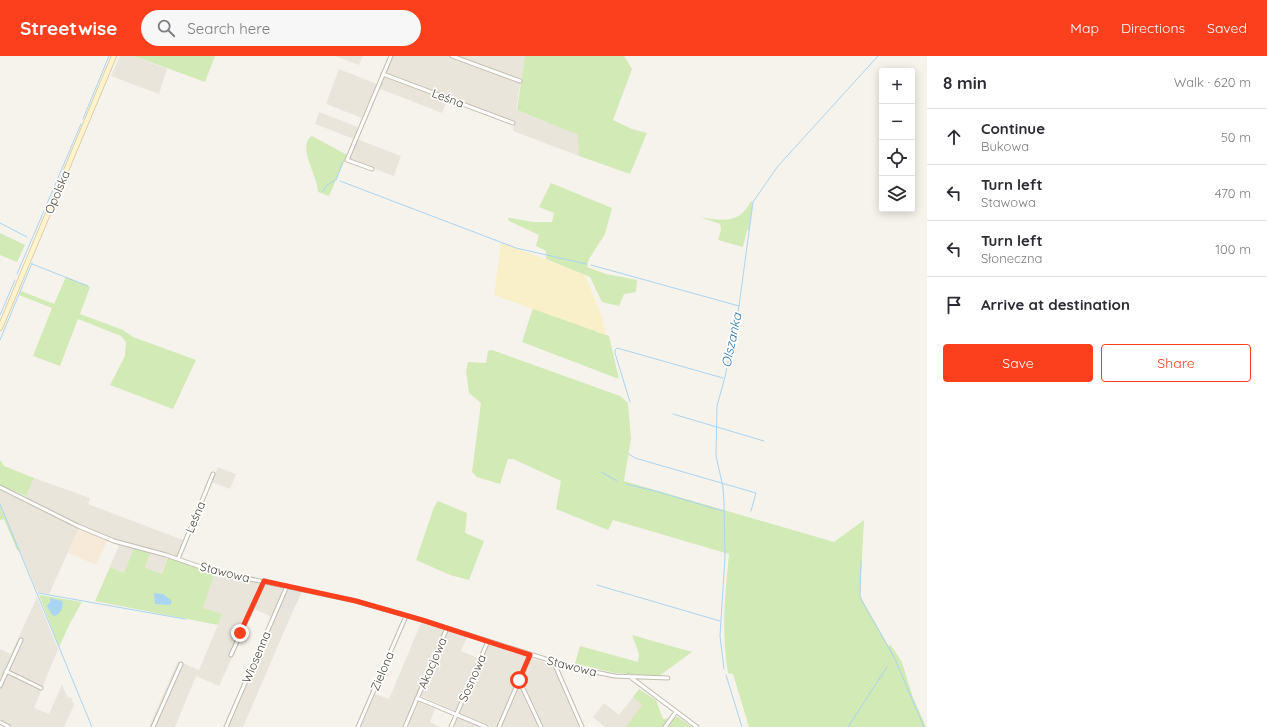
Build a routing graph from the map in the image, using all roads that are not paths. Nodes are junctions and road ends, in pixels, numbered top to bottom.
1 (114, 56) edge
2 (390, 56) edge
3 (452, 56) edge
4 (383, 74) junction
5 (520, 81) dead end
6 (513, 123) dead end
7 (372, 169) dead end
8 (0, 328) edge
9 (213, 474) dead end
10 (0, 487) edge
11 (178, 559) junction
12 (264, 581) junction
13 (287, 586) junction
14 (406, 616) junction
15 (447, 628) junction
16 (21, 640) dead end
17 (488, 641) junction
18 (232, 655) dead end
19 (530, 655) junction
20 (554, 663) junction
21 (180, 664) dead end
22 (6, 672) junction
23 (629, 676) junction
24 (668, 678) dead end
25 (519, 680) junction
26 (0, 686) edge
27 (41, 688) dead end
28 (417, 698) junction
29 (436, 706) joint
30 (676, 712) junction
31 (456, 714) junction
32 (0, 722) edge
33 (9, 727) edge
34 (154, 727) edge
35 (226, 727) edge
36 (358, 727) edge
37 (405, 727) edge
38 (451, 727) edge
39 (486, 727) edge
40 (499, 727) edge
41 (541, 727) edge
42 (582, 727) edge
43 (665, 727) edge
44 (697, 727) edge

1 - 8 main road, Opolska
2 - 4 street
3 - 5 street
4 - 6 street, Leśna
4 - 7 street
9 - 11 street, Leśna
10 - 11 street, Stawowa
11 - 12 street, Stawowa
12 - 13 street, Stawowa
12 - 18 street
13 - 14 street, Stawowa
13 - 35 street, Wiosenna
14 - 15 street, Stawowa
14 - 36 street, Zielona
15 - 17 street, Stawowa
15 - 28 street, Akacjowa
16 - 22 street
17 - 19 street, Stawowa
17 - 31 street, Sosnowa
19 - 20 street, Stawowa
19 - 25 street
20 - 23 street, Stawowa
20 - 42 street
21 - 34 street
22 - 26 street
22 - 27 street
23 - 24 street, Stawowa
23 - 30 street
25 - 40 street
25 - 41 street
28 - 29 street, Akacjowa
28 - 37 street, Akacjowa
29 - 31 street, Sosnowa
30 - 43 street
30 - 44 street
31 - 38 street, Sosnowa
31 - 39 street
32 - 33 street

